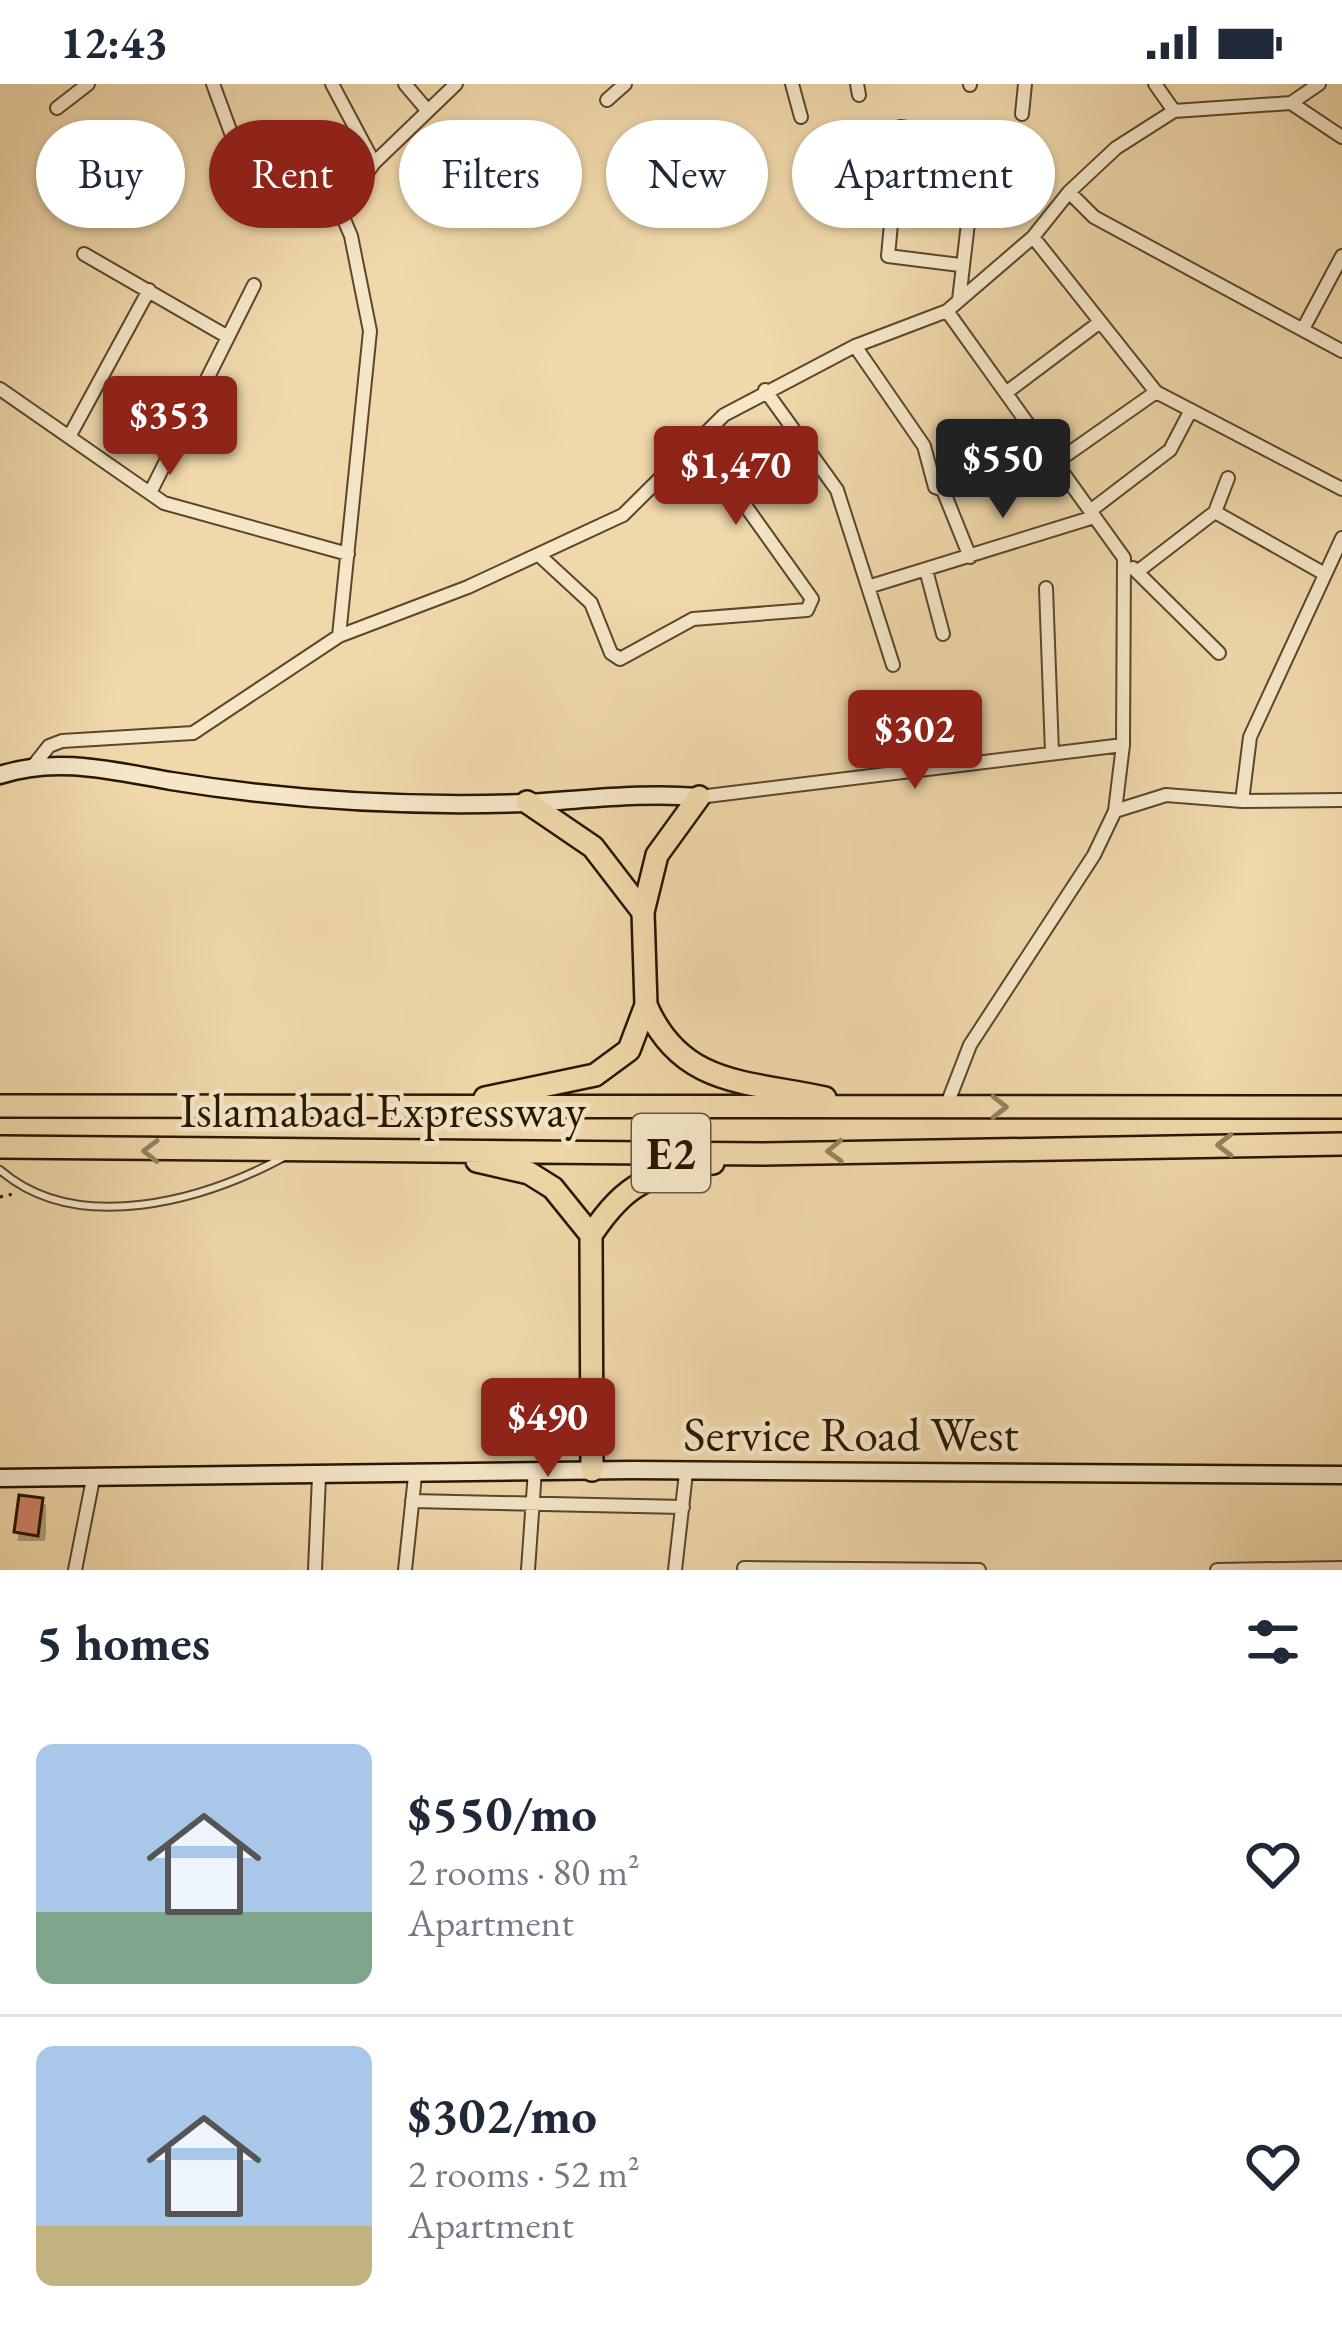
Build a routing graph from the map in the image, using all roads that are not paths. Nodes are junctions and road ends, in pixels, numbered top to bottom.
1 (88, 84) edge
2 (213, 84) edge
3 (332, 84) edge
4 (405, 84) edge
5 (456, 84) edge
6 (625, 84) edge
7 (792, 84) edge
8 (1025, 84) edge
9 (1319, 84) edge
10 (1161, 87) edge
11 (607, 100) dead end
12 (1291, 103) junction
13 (57, 108) dead end
14 (427, 110) junction
15 (1174, 111) junction
16 (1022, 114) dead end
17 (801, 117) dead end
18 (226, 120) edge
19 (351, 120) edge
20 (1342, 137) edge
21 (375, 162) edge
22 (1069, 192) junction
23 (347, 228) edge
24 (1033, 238) junction
25 (84, 254) dead end
26 (1342, 256) edge
27 (960, 265) junction
28 (254, 285) dead end
29 (149, 290) junction
30 (959, 300) junction
31 (947, 310) junction
32 (1100, 322) junction
33 (1303, 329) junction
34 (228, 337) junction
35 (855, 346) junction
36 (1342, 351) edge
37 (0, 388) edge
38 (765, 390) junction
39 (1007, 392) junction
40 (1156, 392) junction
41 (1191, 410) junction
42 (1035, 432) junction
43 (69, 437) junction
44 (698, 438) junction
45 (1055, 464) junction
46 (1228, 478) dead end
47 (1342, 489) edge
48 (943, 490) junction
49 (149, 493) junction
50 (1215, 512) junction
51 (1092, 514) junction
52 (1342, 538) edge
53 (348, 554) junction
54 (539, 555) junction
55 (970, 557) junction
56 (1124, 558) junction
57 (926, 570) junction
58 (1137, 572) junction
59 (1323, 573) junction
60 (871, 586) junction
61 (1046, 588) dead end
62 (943, 634) dead end
63 (339, 636) junction
64 (1219, 653) dead end
65 (893, 665) dead end
66 (1123, 745) junction
67 (1052, 753) junction
68 (34, 765) junction
69 (0, 775) edge
70 (699, 797) junction
71 (1342, 800) edge
72 (1242, 801) junction
73 (527, 802) junction
74 (1115, 811) junction
75 (643, 912) junction
76 (646, 1005) junction
77 (0, 1106) edge
78 (443, 1107) junction
79 (867, 1107) junction
80 (946, 1107) junction
81 (1342, 1107) edge
82 (1342, 1144) edge
83 (0, 1147) edge
84 (298, 1150) junction
85 (429, 1152) junction
86 (763, 1154) junction
87 (0, 1170) edge
88 (591, 1235) junction
89 (535, 1470) junction
90 (592, 1470) junction
91 (686, 1473) junction
92 (1342, 1475) edge
93 (319, 1476) junction
94 (415, 1476) junction
95 (0, 1478) edge
96 (93, 1479) junction
97 (412, 1501) junction
98 (532, 1504) junction
99 (682, 1507) junction
100 (744, 1568) edge
101 (1342, 1568) edge
102 (75, 1570) edge
103 (315, 1570) edge
104 (405, 1570) edge
105 (528, 1570) edge
106 (675, 1570) edge
107 (855, 1570) edge
108 (979, 1570) edge
109 (1217, 1570) edge
110 (1276, 1570) edge

1 - 13 street
2 - 18 street
3 - 19 street
4 - 14 street
5 - 14 street
6 - 11 street
7 - 17 street
8 - 16 street
9 - 12 street
10 - 15 street
12 - 15 street
12 - 20 street
14 - 21 street
15 - 22 street
22 - 24 street
22 - 33 street
23 - 53 street
24 - 30 street
24 - 32 street
25 - 29 street
26 - 33 street
27 - 27 street
27 - 30 street
28 - 34 street
29 - 34 street
29 - 43 street
30 - 31 street
31 - 35 street
31 - 39 street
32 - 39 street
32 - 40 street
33 - 36 street
34 - 49 street
35 - 38 street
35 - 48 street
37 - 43 street
38 - 44 street
38 - 60 street
39 - 42 street
40 - 41 street
40 - 45 street
41 - 47 street
41 - 51 street
42 - 45 street
42 - 48 street
43 - 49 street
44 - 54 street
44 - 54 street
45 - 51 street
46 - 50 street
48 - 55 street
49 - 53 street
50 - 58 street
50 - 59 street
51 - 55 street
51 - 56 street
52 - 59 street
53 - 63 street
54 - 63 street
55 - 57 street
56 - 58 street
56 - 66 street
57 - 60 street
57 - 62 street
58 - 64 street
59 - 72 street
60 - 65 street
61 - 67 street
63 - 68 street
66 - 67 street
66 - 74 street
67 - 70 street
68 - 69 street
68 - 73 street
70 - 73 street
70 - 75 highway
71 - 72 street
72 - 74 street
73 - 75 highway
74 - 80 street
75 - 76 highway
76 - 78 highway
76 - 79 highway
77 - 78 highway, Islamabad Expressway / E2
78 - 79 highway, Islamabad Expressway / E2
79 - 80 highway, Islamabad Expressway / E2
80 -> 81 highway, Islamabad Expressway / E2
82 -> 86 highway, Islamabad Expressway / E2
84 -> 83 highway, Islamabad Expressway / E2
84 - 85 highway, Islamabad Expressway / E2
84 - 87 lane
85 - 86 highway, Islamabad Expressway / E2
85 - 88 highway
86 - 88 highway
88 - 90 highway
89 - 90 street, Service Road West
89 - 94 street, Service Road West
89 - 98 street
90 - 91 street, Service Road West
91 - 92 street, Service Road West
91 - 99 street
93 - 94 street, Service Road West
93 - 96 street, Service Road West
93 - 103 street
94 - 97 street
95 - 96 street, Service Road West
96 - 102 street
97 - 98 street
97 - 104 street
98 - 99 street
98 - 105 street
99 - 106 street
100 - 107 street
101 - 110 street
107 - 108 street
109 - 110 street

